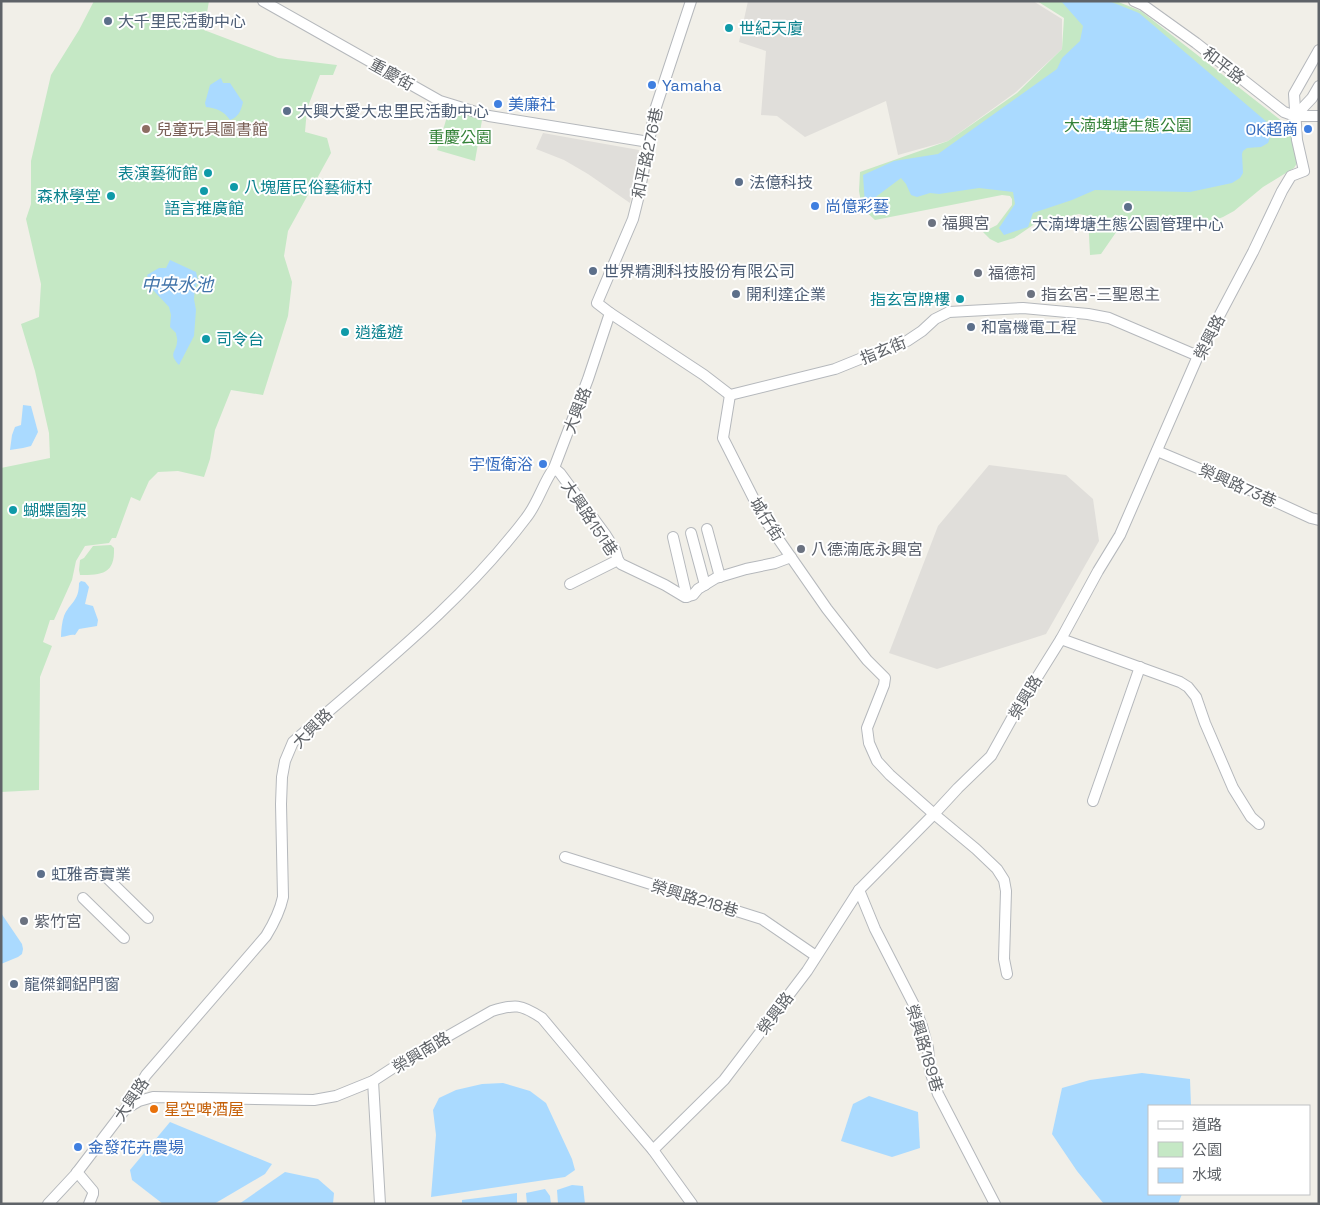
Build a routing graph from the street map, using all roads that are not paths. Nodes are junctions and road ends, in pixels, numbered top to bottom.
1 (263, 1) edge
2 (691, 1) edge
3 (1134, 1) edge
4 (1319, 50) edge
5 (1319, 86) edge
6 (1295, 116) junction
7 (1319, 116) edge
8 (649, 142) junction
9 (610, 313) junction
10 (1198, 356) junction
11 (730, 395) junction
12 (1157, 450) junction
13 (554, 468) junction
14 (1319, 520) edge
15 (707, 529) dead end
16 (691, 533) dead end
17 (673, 537) dead end
18 (791, 557) junction
19 (618, 560) junction
20 (720, 577) junction
21 (570, 584) dead end
22 (705, 585) junction
23 (687, 597) junction
24 (1061, 639) junction
25 (1140, 667) junction
26 (1093, 801) dead end
27 (934, 814) junction
28 (1259, 824) dead end
29 (565, 857) dead end
30 (103, 874) dead end
31 (859, 890) junction
32 (83, 898) dead end
33 (148, 918) dead end
34 (124, 938) dead end
35 (816, 956) junction
36 (1007, 974) dead end
37 (373, 1081) junction
38 (126, 1108) junction
39 (653, 1150) junction
40 (77, 1172) junction
41 (48, 1204) edge
42 (89, 1204) edge
43 (380, 1204) edge
44 (692, 1204) edge
45 (995, 1204) edge

1 - 8 street, 重慶街
2 - 8 street, 和平路276巷
3 - 6 street, 和平路
4 - 6 street
5 - 6 street
6 - 7 street, 和平路
6 - 10 street, 榮興路
8 - 9 street, 和平路276巷
9 - 11 street
9 - 13 street, 大興路
10 - 11 street, 指玄街
10 - 12 street, 榮興路
11 - 18 street, 城仔街
12 - 14 street, 榮興路73巷
12 - 24 street, 榮興路
13 - 19 street, 大興路151巷
13 - 38 street, 大興路
15 - 20 street
16 - 22 street
17 - 23 street
18 - 20 street
18 - 27 street, 城仔街
19 - 21 street
19 - 23 street, 大興路151巷
20 - 22 street
22 - 23 street
24 - 25 street
24 - 27 street, 榮興路
25 - 26 street
25 - 28 street
27 - 31 street, 榮興路
27 - 36 street
29 - 35 street, 榮興路218巷
30 - 33 street
31 - 35 street, 榮興路
31 - 45 street, 榮興路189巷
32 - 34 street
35 - 39 street, 榮興路
37 - 38 street, 榮興南路
37 - 39 street, 榮興南路
37 - 43 street
38 - 40 street, 大興路
39 - 44 street
40 - 41 street, 大興路
40 - 42 street

